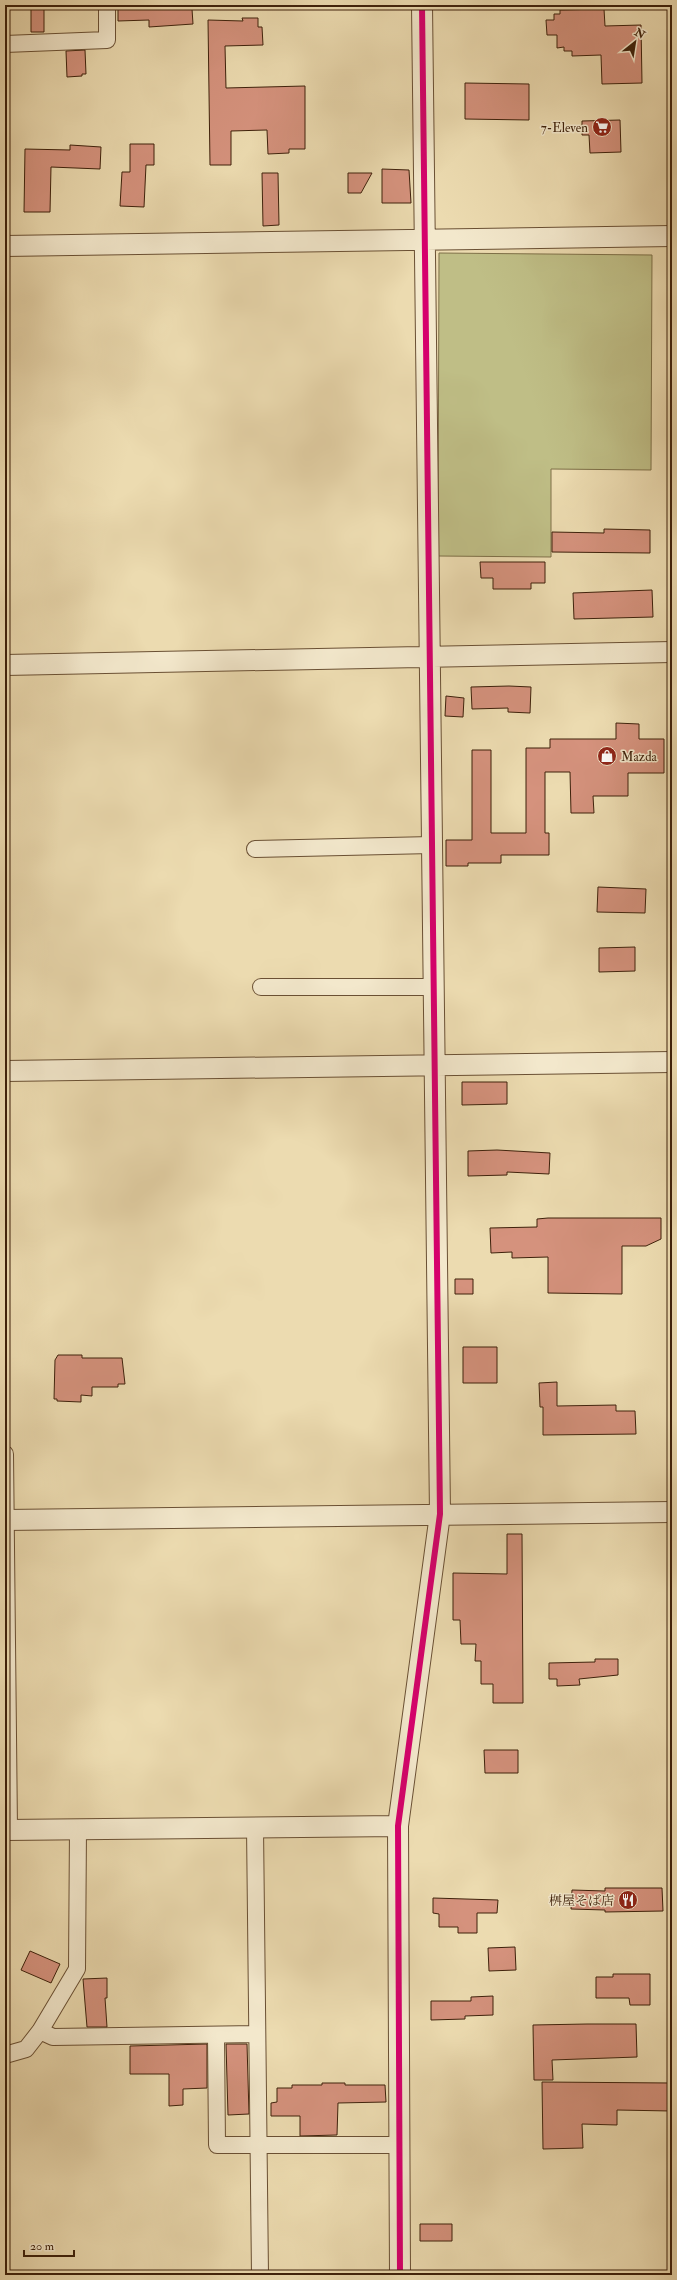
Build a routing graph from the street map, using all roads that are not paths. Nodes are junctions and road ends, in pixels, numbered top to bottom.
1 (107, 5) edge
2 (422, 5) edge
3 (5, 44) edge
4 (672, 236) edge
5 (425, 239) junction
6 (5, 246) edge
7 (672, 652) edge
8 (430, 658) junction
9 (5, 665) edge
10 (432, 845) junction
11 (255, 849) dead end
12 (261, 987) dead end
13 (433, 987) junction
14 (672, 1062) edge
15 (434, 1064) junction
16 (5, 1071) edge
17 (5, 1454) edge
18 (672, 1512) edge
19 (440, 1514) junction
20 (5, 1520) edge
21 (398, 1826) junction
22 (255, 1827) junction
23 (78, 1828) junction
24 (7, 1830) edge
25 (40, 2030) junction
26 (256, 2034) junction
27 (216, 2035) junction
28 (5, 2055) edge
29 (258, 2145) junction
30 (400, 2145) junction
31 (260, 2275) edge
32 (400, 2275) edge

1 - 3 street
2 - 5 street
4 - 5 street
5 - 6 street
5 - 8 street
7 - 8 street
8 - 9 street
8 - 10 street
10 - 11 street
10 - 13 street
12 - 13 street
13 - 15 street
14 - 15 street
15 - 16 street
15 - 19 street
17 - 20 street
18 - 19 street
19 - 20 street
19 - 21 street
20 - 24 street
21 - 22 street
21 - 30 street
22 - 23 street
22 - 26 street
23 - 24 street
23 - 25 street
25 - 27 street
25 - 28 street
26 - 27 street
26 - 29 street
27 - 29 street
29 - 30 street
29 - 31 street
30 - 32 street

